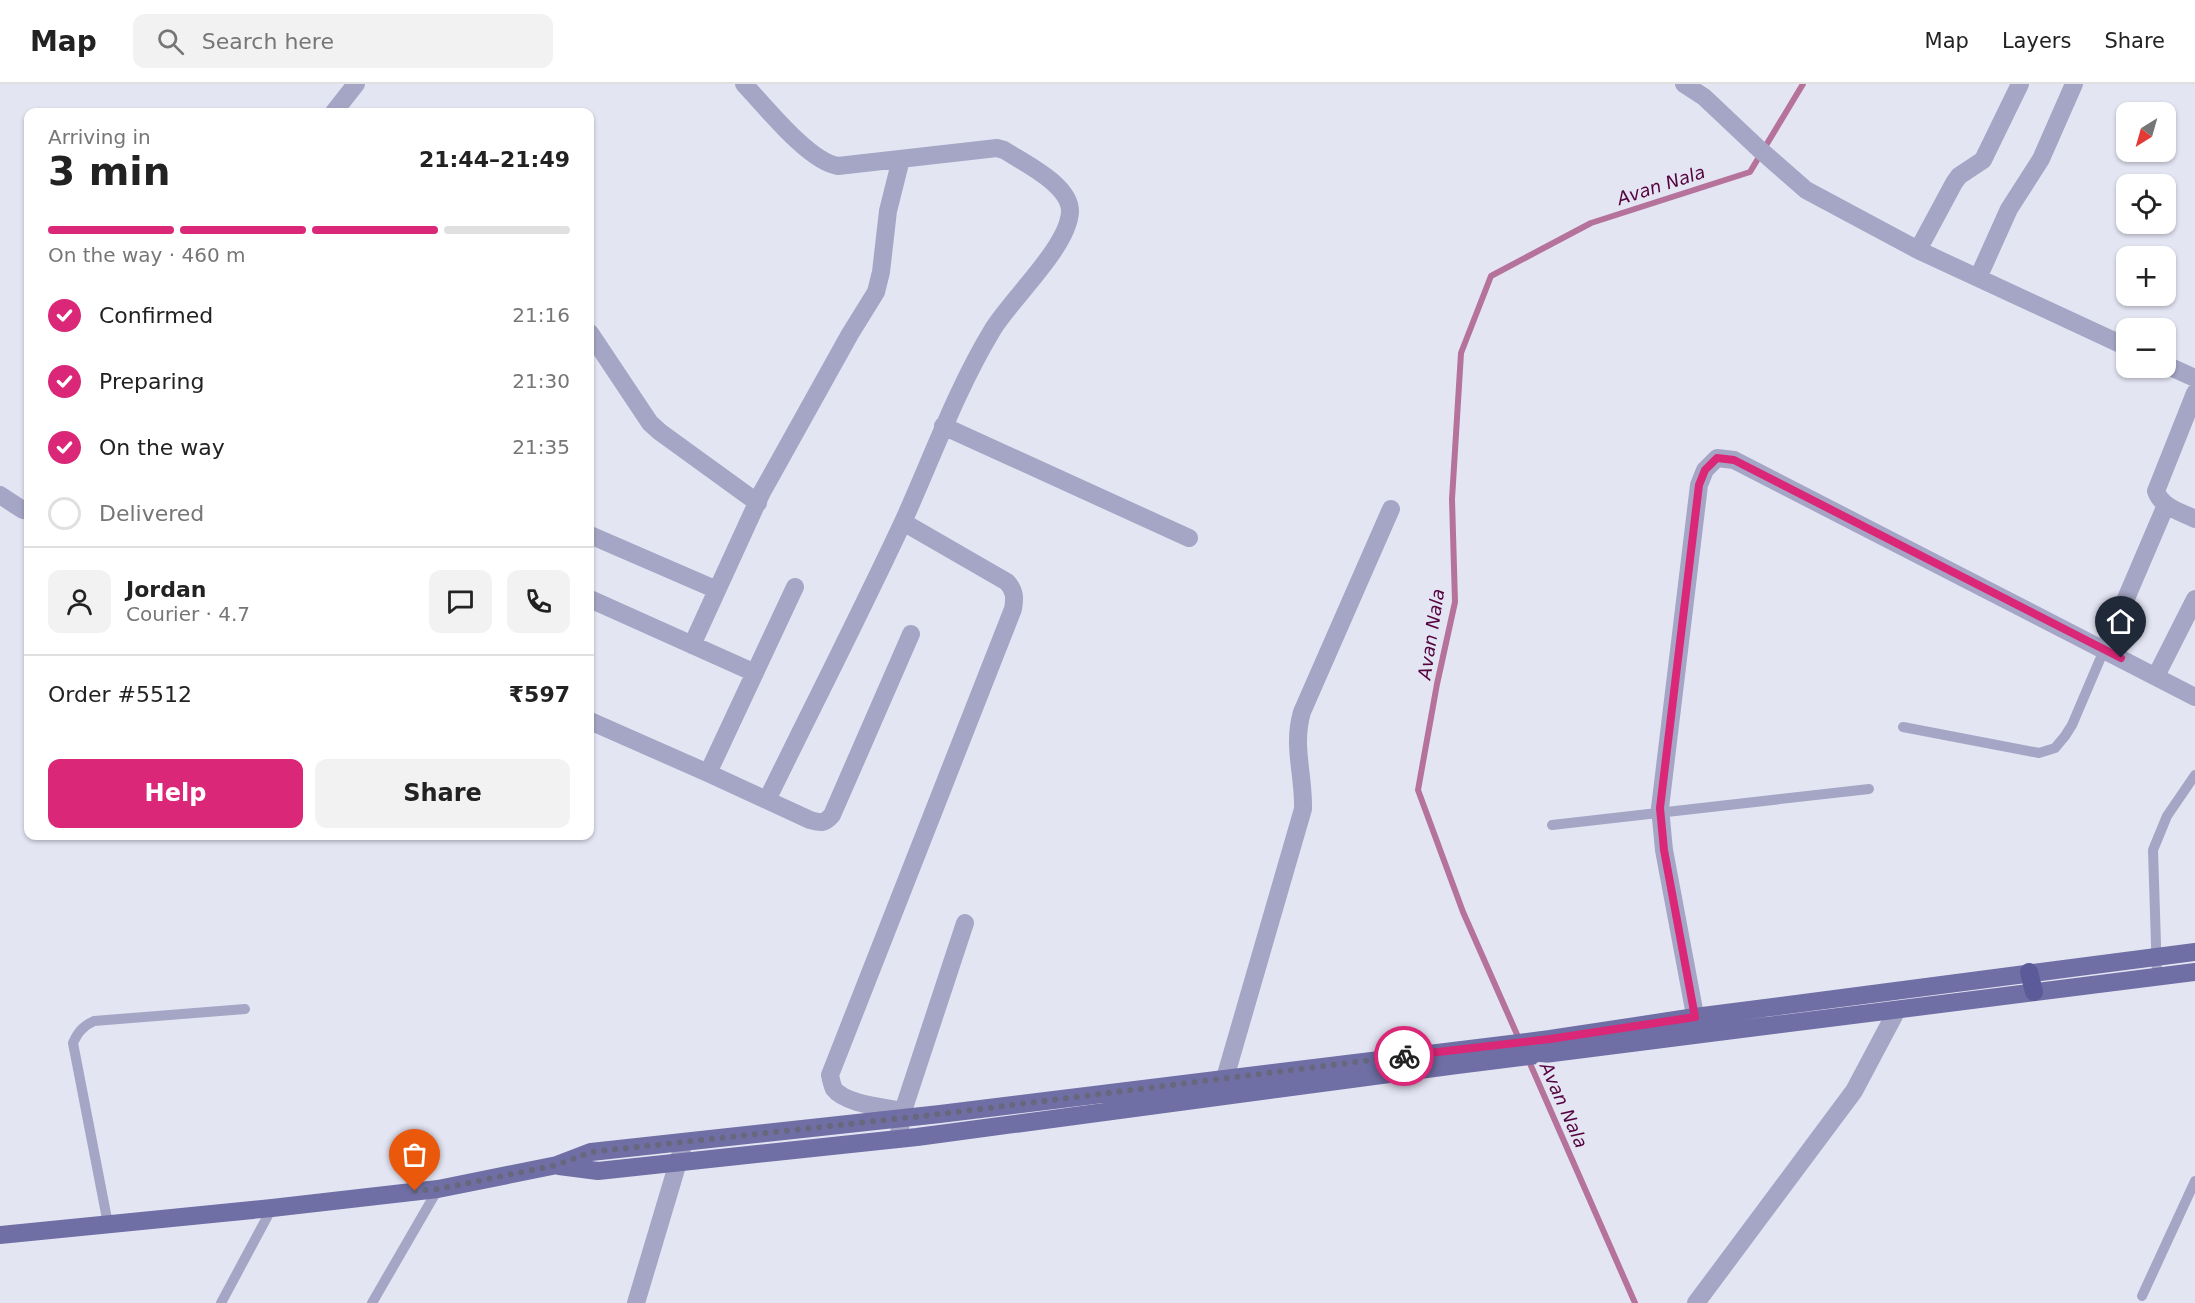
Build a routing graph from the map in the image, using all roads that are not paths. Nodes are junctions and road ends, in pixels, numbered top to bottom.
1 (356, 84) edge
2 (744, 84) edge
3 (1684, 84) edge
4 (2020, 84) edge
5 (2074, 84) edge
6 (337, 108) edge
7 (901, 159) junction
8 (1918, 250) junction
9 (1978, 278) junction
10 (594, 339) edge
11 (2116, 342) edge
12 (2176, 369) edge
13 (2195, 378) edge
14 (2195, 393) edge
15 (943, 426) junction
16 (0, 495) edge
17 (758, 503) junction
18 (2166, 505) junction
19 (1391, 509) dead end
20 (24, 510) edge
21 (2195, 519) edge
22 (903, 522) junction
23 (594, 537) edge
24 (1189, 538) dead end
25 (795, 587) dead end
26 (717, 590) junction
27 (2195, 599) edge
28 (594, 601) edge
29 (911, 634) dead end
30 (692, 645) junction
31 (2104, 650) junction
32 (755, 673) junction
33 (2156, 676) junction
34 (2195, 697) edge
35 (594, 723) edge
36 (1903, 727) dead end
37 (708, 773) junction
38 (2195, 775) edge
39 (1869, 789) dead end
40 (767, 800) junction
41 (1661, 814) junction
42 (1552, 825) dead end
43 (965, 923) dead end
44 (2195, 952) edge
45 (2156, 956) junction
46 (2029, 972) junction
47 (2195, 972) edge
48 (2157, 976) junction
49 (2034, 992) junction
50 (245, 1009) dead end
51 (1897, 1010) junction
52 (1695, 1017) junction
53 (1699, 1036) junction
54 (1551, 1046) junction
55 (1455, 1057) junction
56 (1225, 1078) junction
57 (902, 1114) junction
58 (898, 1139) junction
59 (684, 1142) junction
60 (679, 1162) junction
61 (557, 1165) junction
62 (2195, 1181) edge
63 (438, 1189) junction
64 (272, 1208) junction
65 (108, 1224) junction
66 (0, 1235) edge
67 (2142, 1296) dead end
68 (221, 1303) edge
69 (372, 1303) edge
70 (636, 1303) edge
71 (1696, 1303) edge

1 - 6 street
2 - 7 street
3 - 8 street
4 - 8 street
5 - 9 street
7 - 15 street
7 - 17 street
8 - 9 street
9 - 11 street
10 - 17 street
12 - 13 street
14 - 18 street
15 - 22 street
15 - 24 street
16 - 20 street
17 - 26 street
18 - 21 street
18 - 31 street
19 - 56 street
22 - 40 street
22 - 57 street
23 - 26 street
25 - 32 street
26 - 30 street
27 - 33 street
28 - 30 street
29 - 40 street
30 - 32 street
31 - 33 street
31 - 36 lane
31 - 41 street
32 - 37 street
33 - 34 street
35 - 37 street
37 - 40 street
38 - 45 lane
39 - 41 lane
41 - 42 lane
41 - 52 street
43 - 57 street
44 - 45 main road
45 - 46 main road
45 - 48 lane
46 - 49 highway
46 - 52 main road
47 - 48 main road
48 - 49 main road
49 - 51 main road
50 - 65 lane
51 - 53 main road
51 - 71 street
52 - 53 street
52 - 54 main road
53 - 54 main road
54 - 55 main road
55 - 56 main road
55 - 58 main road
56 - 57 main road
57 - 58 street
57 - 59 main road
58 - 60 main road
59 - 60 street
59 - 61 main road
60 - 61 main road
60 - 70 street
61 - 63 main road
62 - 67 lane
63 - 64 main road
63 - 69 lane
64 - 65 main road
64 - 68 lane
65 - 66 main road

